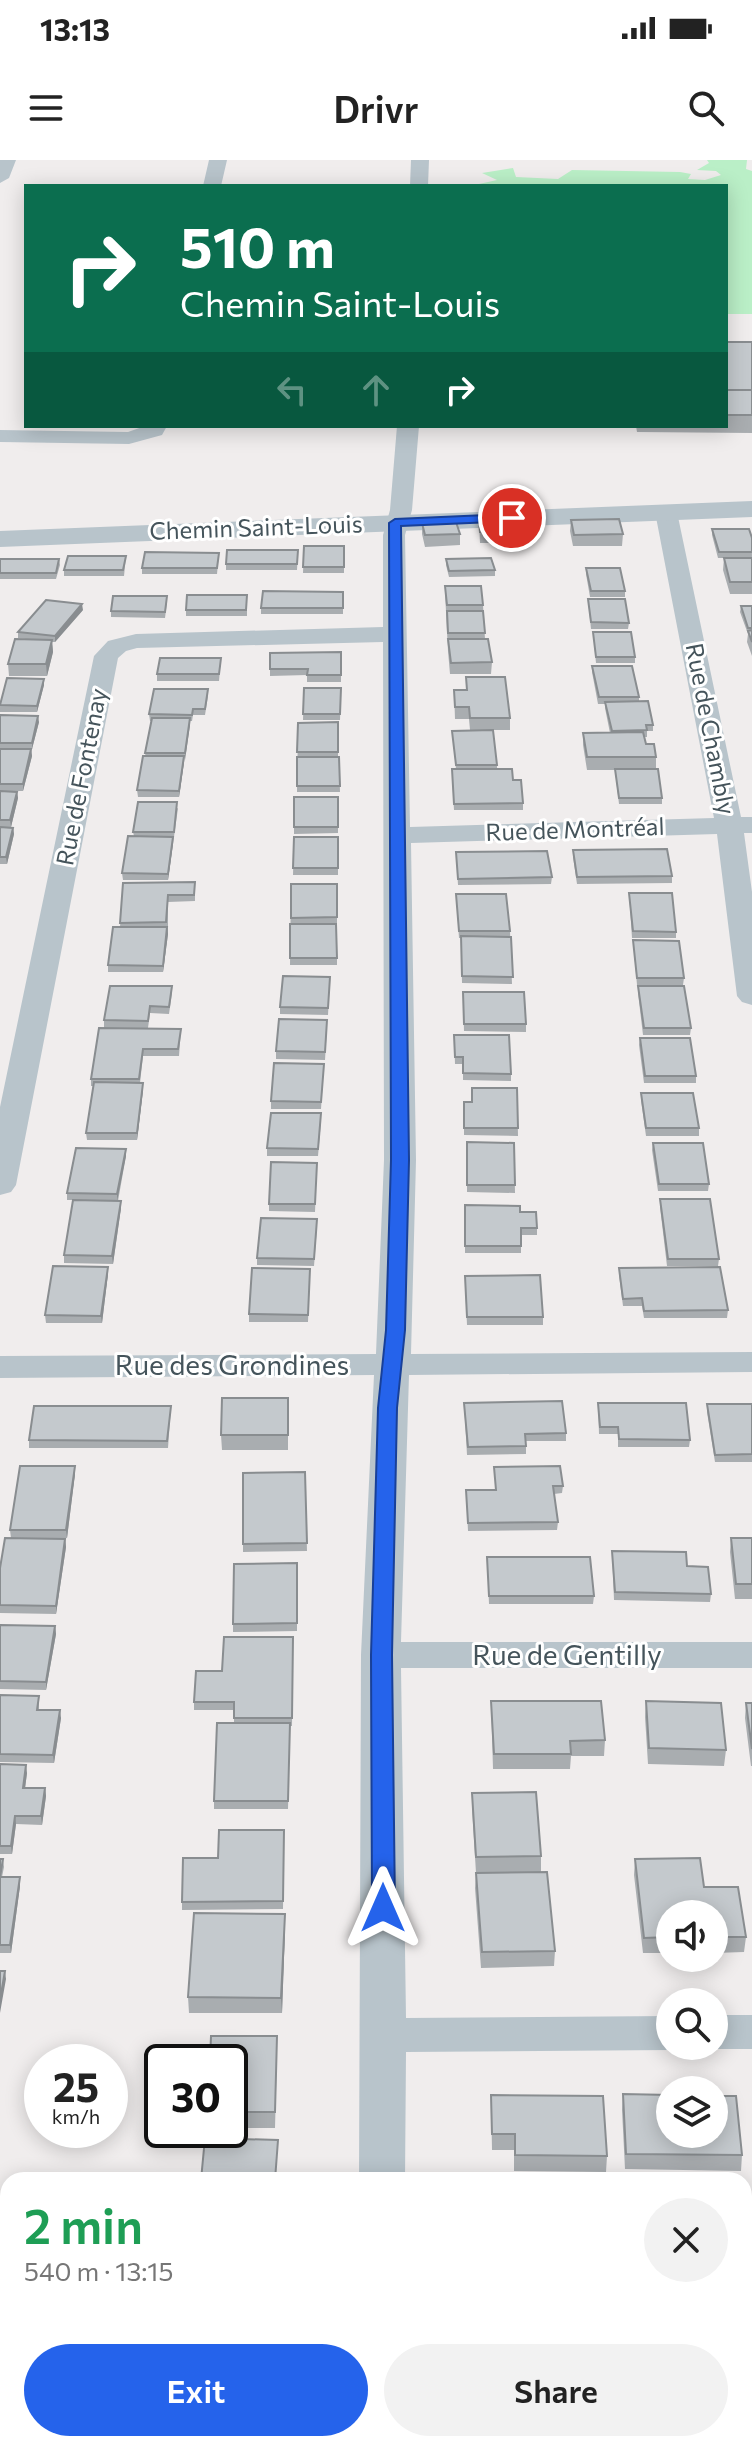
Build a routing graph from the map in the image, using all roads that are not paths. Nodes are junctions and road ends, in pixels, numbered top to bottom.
1 (7, 160) edge
2 (218, 160) edge
3 (420, 160) edge
4 (0, 178) edge
5 (212, 184) edge
6 (419, 184) edge
7 (156, 428) edge
8 (408, 428) edge
9 (0, 436) edge
10 (752, 509) edge
11 (666, 512) junction
12 (395, 523) junction
13 (0, 539) edge
14 (394, 634) junction
15 (740, 825) edge
16 (397, 835) junction
17 (752, 996) edge
18 (0, 1185) edge
19 (752, 1362) edge
20 (392, 1365) junction
21 (0, 1367) edge
22 (381, 1655) junction
23 (752, 1655) edge
24 (728, 2032) edge
25 (752, 2032) edge
26 (656, 2033) edge
27 (384, 2035) junction
28 (382, 2172) edge

1 - 4 street
2 - 5 street
3 - 6 street
7 - 9 street
8 - 12 street
10 - 11 street, Chemin Saint-Louis
11 - 12 street, Chemin Saint-Louis
11 - 15 street, Rue de Chambly
12 - 13 street, Chemin Saint-Louis
12 - 14 street
14 - 16 street
14 - 18 street, Rue de Fontenay
15 - 16 street, Rue de Montréal
15 - 17 street, Rue de Chambly
16 - 20 street
19 - 20 street, Rue des Grondines
20 - 21 street, Rue des Grondines
20 - 22 street
22 - 23 street, Rue de Gentilly
22 - 27 street
24 - 25 street
26 - 27 street
27 - 28 street

